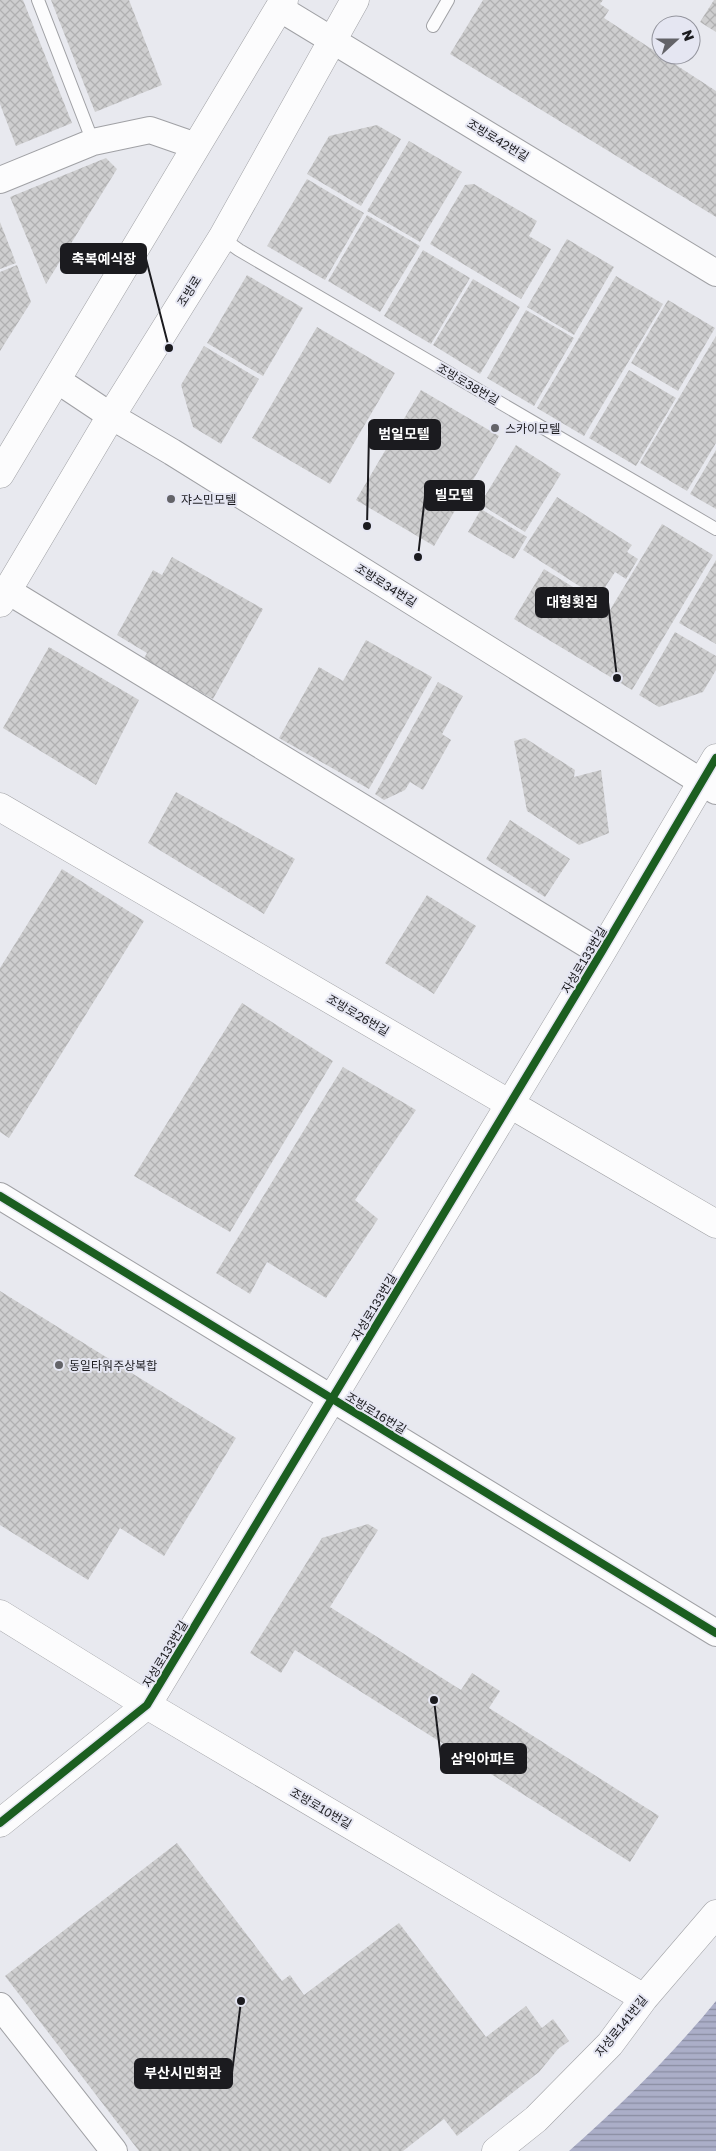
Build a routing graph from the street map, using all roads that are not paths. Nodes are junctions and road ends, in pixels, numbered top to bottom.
1 (38, 0) edge
2 (355, 0) edge
3 (448, 0) edge
4 (282, 4) edge
5 (433, 26) dead end
6 (332, 39) junction
7 (93, 142) junction
8 (196, 146) junction
9 (0, 180) edge
10 (222, 238) junction
11 (716, 273) edge
12 (57, 380) junction
13 (111, 416) junction
14 (0, 474) edge
15 (716, 529) edge
16 (4, 597) edge
17 (716, 758) edge
18 (708, 786) edge
19 (0, 807) edge
20 (601, 953) junction
21 (510, 1104) junction
22 (0, 1196) edge
23 (716, 1224) edge
24 (332, 1399) junction
25 (0, 1614) edge
26 (716, 1633) edge
27 (147, 1705) junction
28 (0, 1824) edge
29 (716, 1914) edge
30 (644, 1998) junction
31 (0, 2006) edge
32 (114, 2151) edge
33 (496, 2151) edge

1 - 7 lane
2 - 6 street, 조방로
3 - 5 lane
4 - 6 street, 조방로42번길
4 - 8 street
6 - 10 street, 조방로
6 - 11 street, 조방로42번길
7 - 8 street
7 - 9 street
8 - 12 street
10 - 13 street, 조방로
10 - 15 lane, 조방로38번길
12 - 13 street, 조방로34번길
12 - 14 street
13 - 16 street, 조방로
13 - 18 street, 조방로34번길
16 - 20 street
17 - 18 street, 자성로133번길
18 - 20 street, 자성로133번길
19 - 21 street, 조방로26번길
20 - 21 street, 자성로133번길
21 - 23 street, 조방로26번길
21 - 24 street, 자성로133번길
22 - 24 street, 조방로16번길
24 - 26 street, 조방로16번길
24 - 27 street, 자성로133번길
25 - 27 street, 조방로10번길
27 - 28 street, 자성로133번길
27 - 30 street, 조방로10번길
29 - 30 street, 자성로141번길
30 - 33 street, 자성로141번길
31 - 32 street

